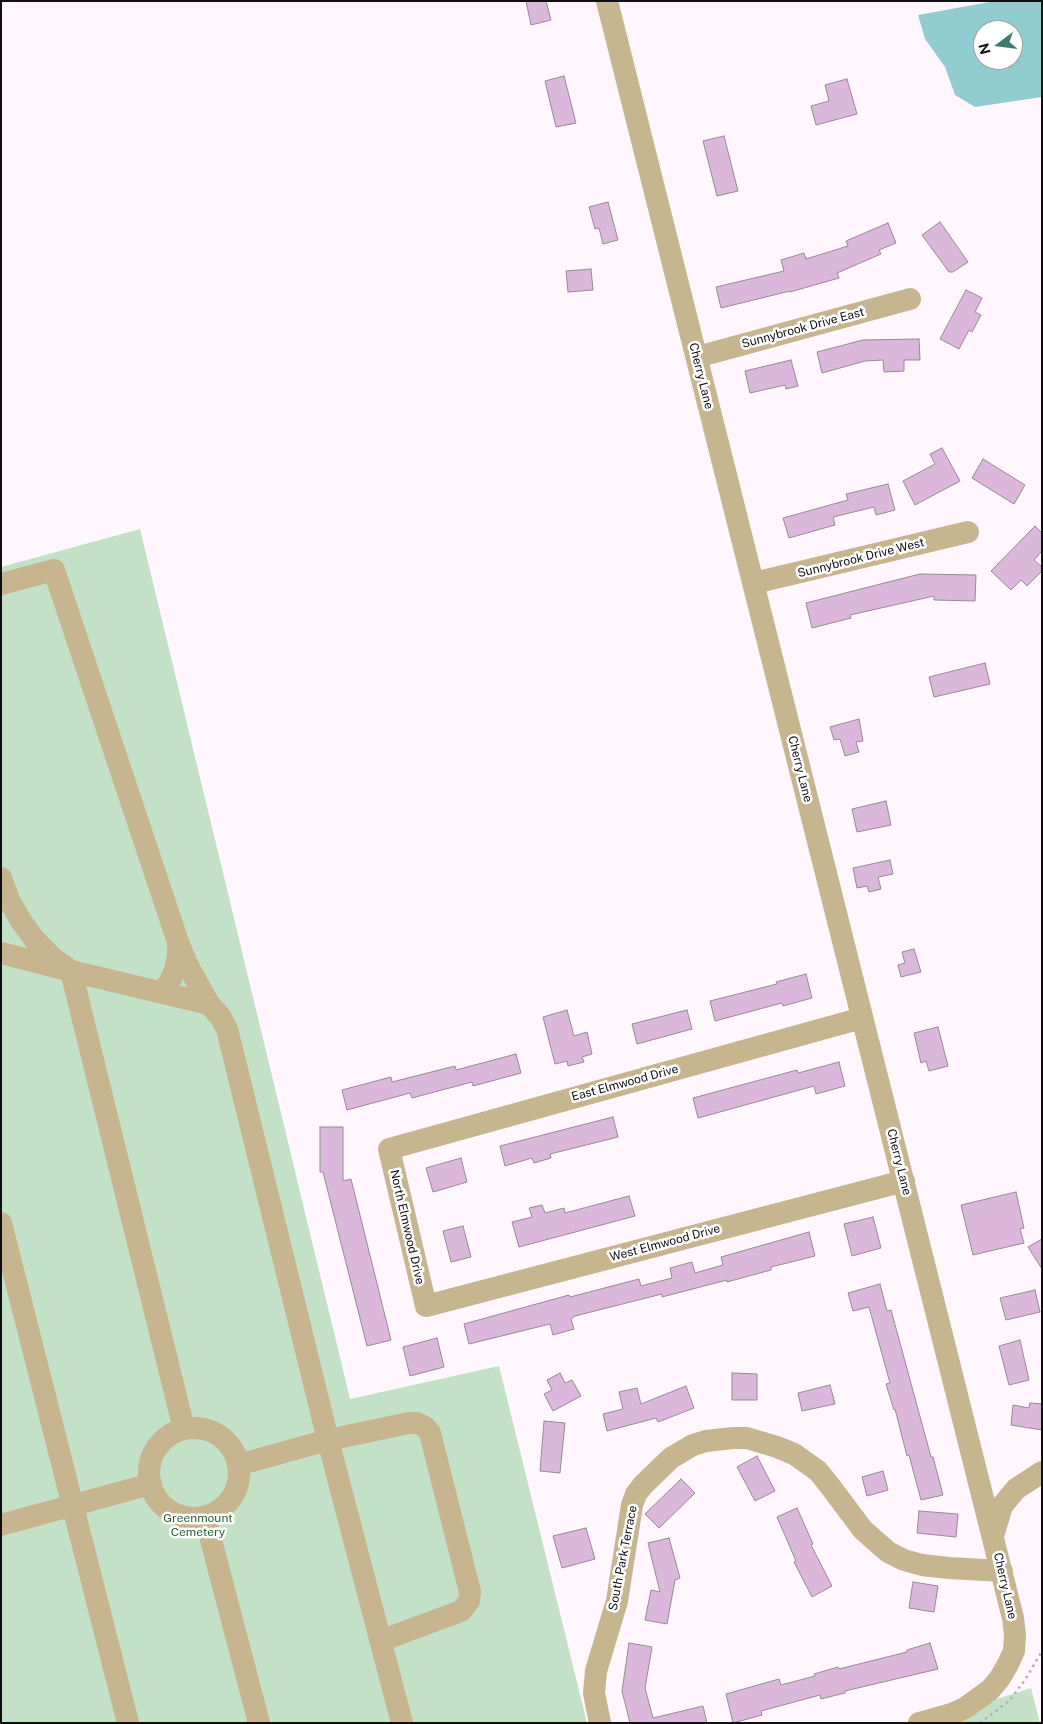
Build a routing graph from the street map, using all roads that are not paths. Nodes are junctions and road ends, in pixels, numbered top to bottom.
1 (607, 1) edge
2 (910, 299) dead end
3 (696, 357) junction
4 (968, 532) dead end
5 (1, 584) edge
6 (754, 584) junction
7 (1, 878) edge
8 (178, 942) junction
9 (1, 953) edge
10 (71, 971) junction
11 (161, 992) junction
12 (209, 1004) junction
13 (862, 1018) junction
14 (389, 1148) joint
15 (904, 1181) junction
16 (1, 1223) edge
17 (426, 1306) joint
18 (184, 1429) junction
19 (328, 1440) junction
20 (238, 1465) junction
21 (1034, 1477) edge
22 (151, 1484) junction
23 (72, 1506) junction
24 (205, 1517) junction
25 (1, 1525) edge
26 (993, 1537) junction
27 (1002, 1571) junction
28 (380, 1642) junction
29 (128, 1723) edge
30 (259, 1723) edge
31 (402, 1723) edge
32 (600, 1723) edge
33 (919, 1723) edge

1 - 3 street, Cherry Lane
2 - 3 street, Sunnybrook Drive East
3 - 6 street, Cherry Lane
4 - 6 street, Sunnybrook Drive West
5 - 8 street
6 - 13 street, Cherry Lane
7 - 10 street
8 - 11 street
8 - 12 street
9 - 10 street
10 - 11 street
10 - 18 street
11 - 12 street
12 - 19 street
13 - 14 street, East Elmwood Drive
13 - 15 street, Cherry Lane
14 - 17 street, North Elmwood Drive
15 - 17 street, West Elmwood Drive
15 - 26 street, Cherry Lane
16 - 23 street
18 - 20 street
18 - 22 street
19 - 20 street
19 - 28 street
19 - 28 street
20 - 24 street
21 - 26 street, Cherry Lane
22 - 23 street
22 - 24 street
23 - 25 street
23 - 29 street
24 - 30 street
26 - 27 street, Cherry Lane
27 - 32 street, South Park Terrace
27 - 33 street, Cherry Lane
28 - 31 street

